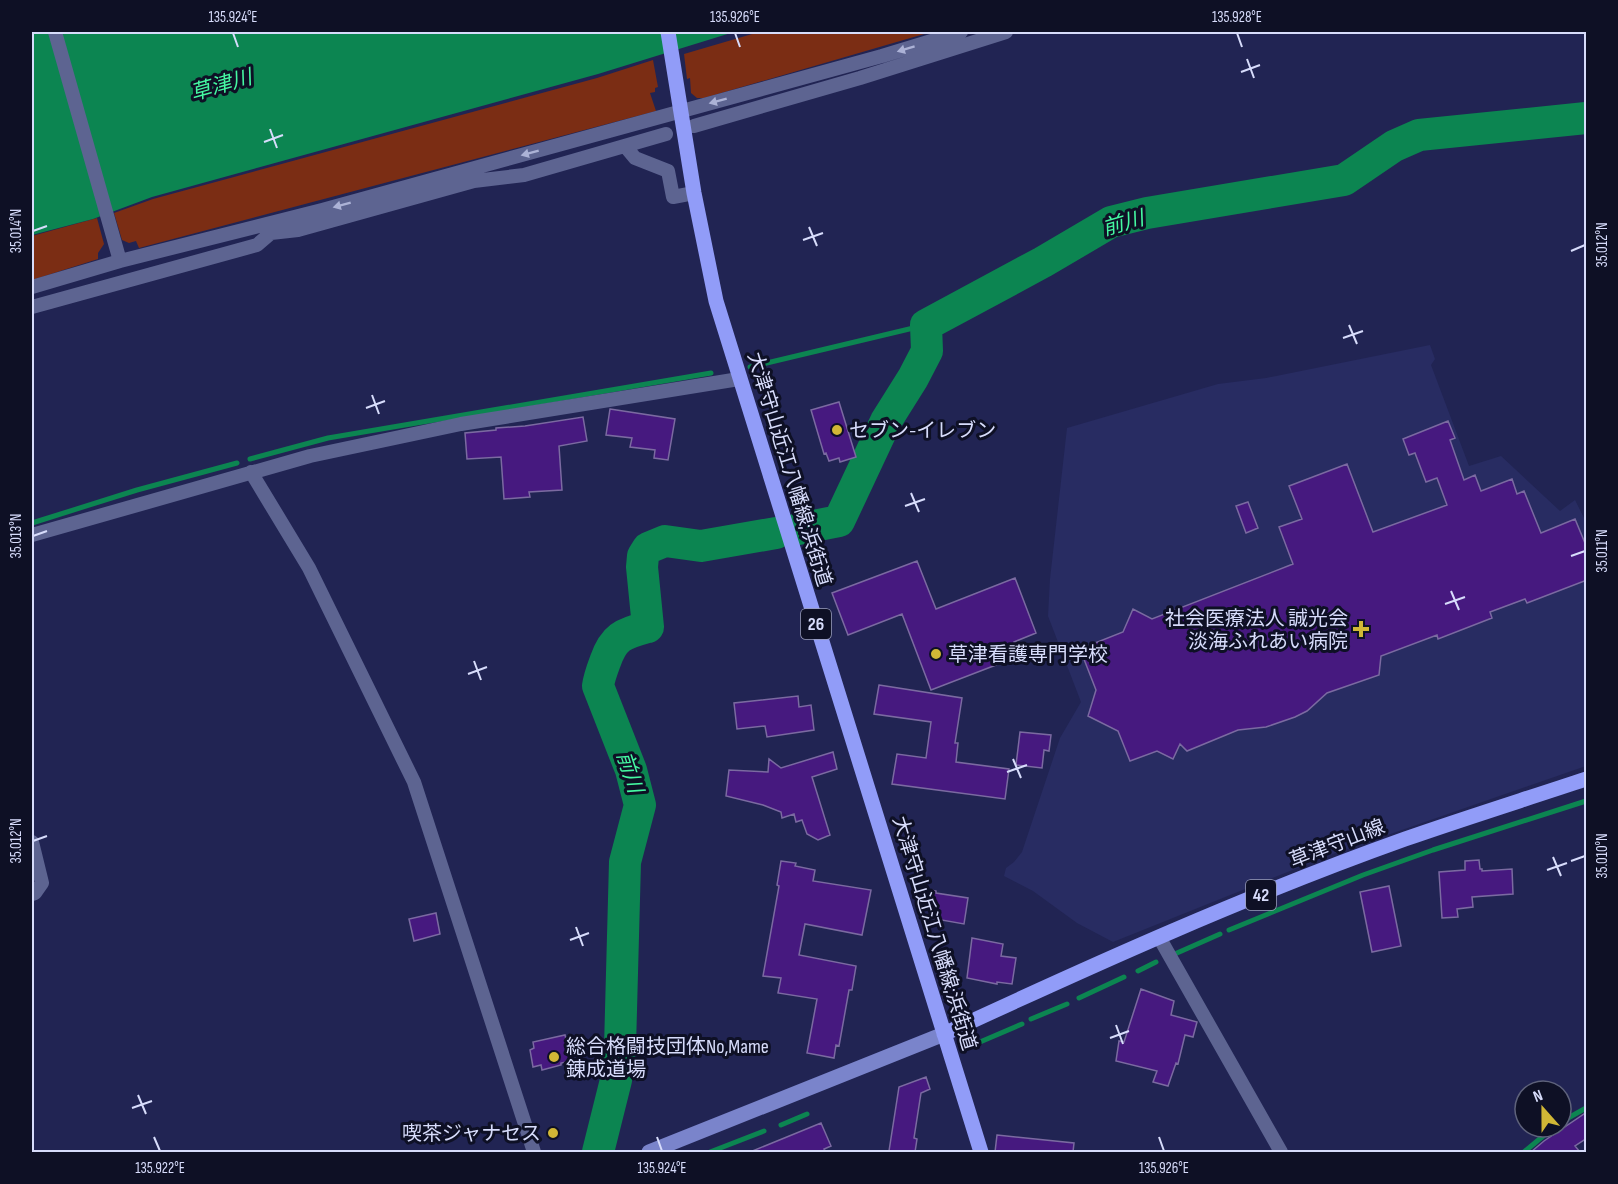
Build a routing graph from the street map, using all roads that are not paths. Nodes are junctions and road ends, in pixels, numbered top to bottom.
1 (55, 32) edge
2 (668, 32) edge
3 (1006, 32) edge
4 (956, 38) edge
5 (680, 112) junction
6 (694, 126) dead end
7 (666, 134) dead end
8 (625, 146) junction
9 (694, 193) junction
10 (269, 228) junction
11 (120, 261) junction
12 (32, 287) edge
13 (32, 307) edge
14 (739, 379) junction
15 (251, 472) junction
16 (32, 535) edge
17 (1587, 779) edge
18 (32, 842) edge
19 (32, 894) edge
20 (1159, 937) junction
21 (944, 1034) junction
22 (534, 1152) edge
23 (649, 1152) edge
24 (981, 1152) edge
25 (1281, 1152) edge

1 - 11 street
2 - 5 main road, 大津守山近江八幡線;浜街道 / 26
3 - 4 street
4 -> 5 street
4 - 6 street
5 - 9 main road, 大津守山近江八幡線;浜街道 / 26
5 -> 10 street
7 - 8 street
8 - 9 street
8 - 10 street
9 - 14 main road, 大津守山近江八幡線;浜街道 / 26
10 - 11 street
10 - 13 street
11 - 12 street
14 - 15 street
14 - 21 main road, 大津守山近江八幡線;浜街道 / 26
15 - 16 street
15 - 22 street
17 - 20 main road, 草津守山線 / 42
18 - 19 street
20 - 21 main road, 草津守山線 / 42
20 - 25 street
21 - 23 street
21 - 24 main road, 大津守山近江八幡線;浜街道 / 26

